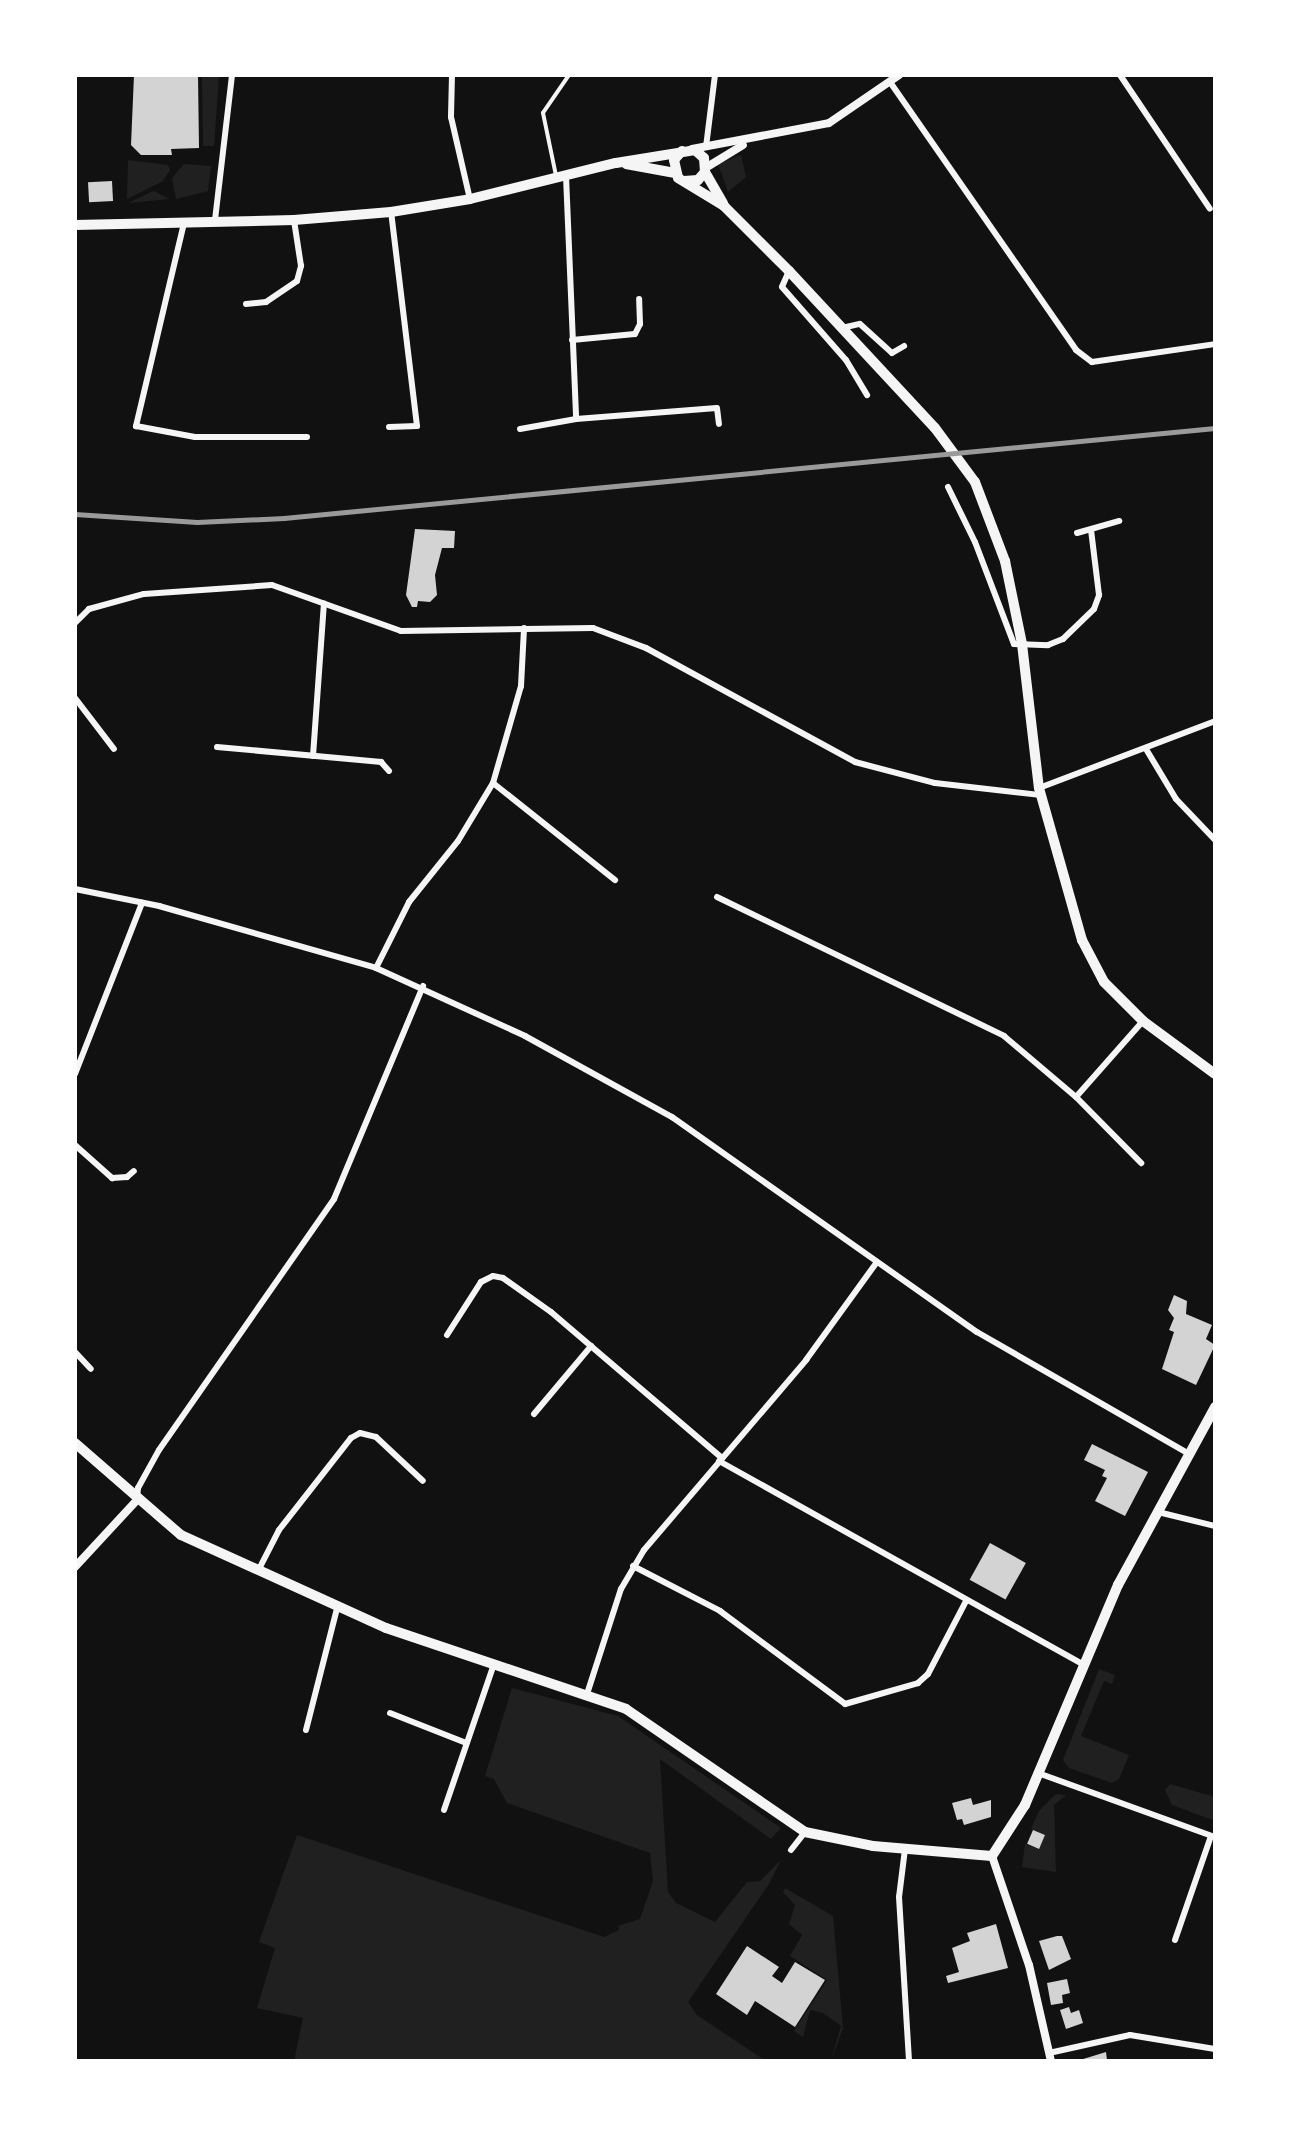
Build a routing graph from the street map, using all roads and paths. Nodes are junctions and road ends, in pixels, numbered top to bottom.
1 (232, 75) edge
2 (452, 75) edge
3 (569, 75) edge
4 (715, 75) edge
5 (899, 75) edge
6 (1121, 75) edge
7 (890, 82) junction
8 (756, 140) junction
9 (706, 146) junction
10 (686, 150) junction
11 (616, 163) junction
12 (706, 170) junction
13 (561, 177) junction
14 (679, 177) junction
15 (470, 199) junction
16 (724, 206) junction
17 (1210, 209) dead end
18 (391, 212) junction
19 (215, 220) junction
20 (293, 220) junction
21 (184, 221) junction
22 (75, 225) edge
23 (789, 271) junction
24 (639, 299) dead end
25 (246, 304) dead end
26 (842, 328) junction
27 (572, 340) junction
28 (1215, 344) edge
29 (904, 346) dead end
30 (867, 395) dead end
31 (576, 419) junction
32 (719, 424) dead end
33 (127, 426) dead end
34 (136, 426) junction
35 (389, 427) dead end
36 (520, 429) dead end
37 (307, 437) dead end
38 (948, 487) dead end
39 (1119, 521) dead end
40 (1091, 530) junction
41 (1077, 533) dead end
42 (324, 603) junction
43 (75, 623) edge
44 (524, 628) junction
45 (1022, 644) junction
46 (75, 698) edge
47 (1215, 721) edge
48 (217, 747) dead end
49 (114, 748) dead end
50 (1146, 749) junction
51 (313, 756) junction
52 (389, 771) dead end
53 (493, 783) junction
54 (1040, 791) junction
55 (1215, 840) edge
56 (615, 880) dead end
57 (75, 889) edge
58 (717, 897) dead end
59 (142, 902) junction
60 (376, 968) junction
61 (423, 986) junction
62 (1143, 1021) junction
63 (75, 1074) edge
64 (1215, 1074) edge
65 (1076, 1097) junction
66 (75, 1146) edge
67 (1141, 1163) dead end
68 (134, 1171) dead end
69 (877, 1262) junction
70 (447, 1335) dead end
71 (591, 1346) junction
72 (75, 1352) edge
73 (91, 1369) dead end
74 (1215, 1407) edge
75 (534, 1414) dead end
76 (75, 1443) edge
77 (1189, 1454) junction
78 (721, 1460) junction
79 (423, 1481) dead end
80 (136, 1500) junction
81 (1158, 1512) junction
82 (1215, 1526) edge
83 (633, 1566) junction
84 (75, 1567) edge
85 (258, 1571) junction
86 (966, 1601) junction
87 (337, 1608) junction
88 (1081, 1663) junction
89 (494, 1664) junction
90 (587, 1694) junction
91 (390, 1713) dead end
92 (306, 1730) dead end
93 (466, 1743) junction
94 (1038, 1773) junction
95 (444, 1810) dead end
96 (805, 1832) junction
97 (1213, 1837) edge
98 (905, 1849) junction
99 (791, 1850) dead end
100 (992, 1856) junction
101 (1175, 1940) dead end
102 (1215, 2049) edge
103 (1050, 2057) edge
104 (909, 2061) edge

1 - 19 street
2 - 15 street
3 - 13 lane
4 - 9 street
5 - 7 street
6 - 17 street
7 - 8 street
7 - 28 street
8 - 9 street
8 - 12 street
9 - 10 street
10 - 11 main road
10 - 12 main road
10 - 14 main road
11 - 13 main road
11 - 14 main road
12 - 14 main road
12 - 16 main road
13 - 15 main road
13 - 27 street
14 - 16 main road
15 - 18 main road
16 - 23 main road
18 - 20 main road
18 - 35 street
19 - 20 main road
19 - 21 main road
20 - 25 street
21 - 22 main road
21 - 34 street
23 - 26 main road
23 - 30 street
24 - 27 street
26 - 29 street
26 - 45 main road
27 - 31 street
31 - 32 street
31 - 36 street
33 - 34 street
34 - 37 street
38 - 45 street
39 - 40 street
40 - 41 street
40 - 45 street
42 - 43 street
42 - 44 street
42 - 51 street
44 - 53 street
44 - 54 street
45 - 54 main road
46 - 49 street
47 - 50 street
48 - 51 street
50 - 54 street
50 - 55 street
51 - 52 street
53 - 56 street
53 - 60 street
54 - 62 main road
57 - 59 street
58 - 65 street
59 - 60 street
59 - 63 street
60 - 61 street
61 - 69 street
61 - 80 street
62 - 64 main road
62 - 65 street
65 - 67 street
66 - 68 street
69 - 77 street
69 - 78 street
70 - 71 street
71 - 75 street
71 - 78 street
72 - 73 street
74 - 77 main road
76 - 80 main road
77 - 81 main road
78 - 83 street
78 - 86 street
79 - 85 street
80 - 84 street
80 - 85 main road
81 - 82 street
81 - 88 main road
83 - 86 street
83 - 90 street
85 - 87 main road
86 - 88 street
87 - 89 main road
87 - 92 street
88 - 94 main road
89 - 90 main road
89 - 93 street
90 - 96 main road
91 - 93 street
93 - 95 street
94 - 97 street
94 - 100 main road
96 - 98 main road
96 - 99 street
97 - 101 street
98 - 100 main road
98 - 104 street
100 - 103 street
102 - 103 street

